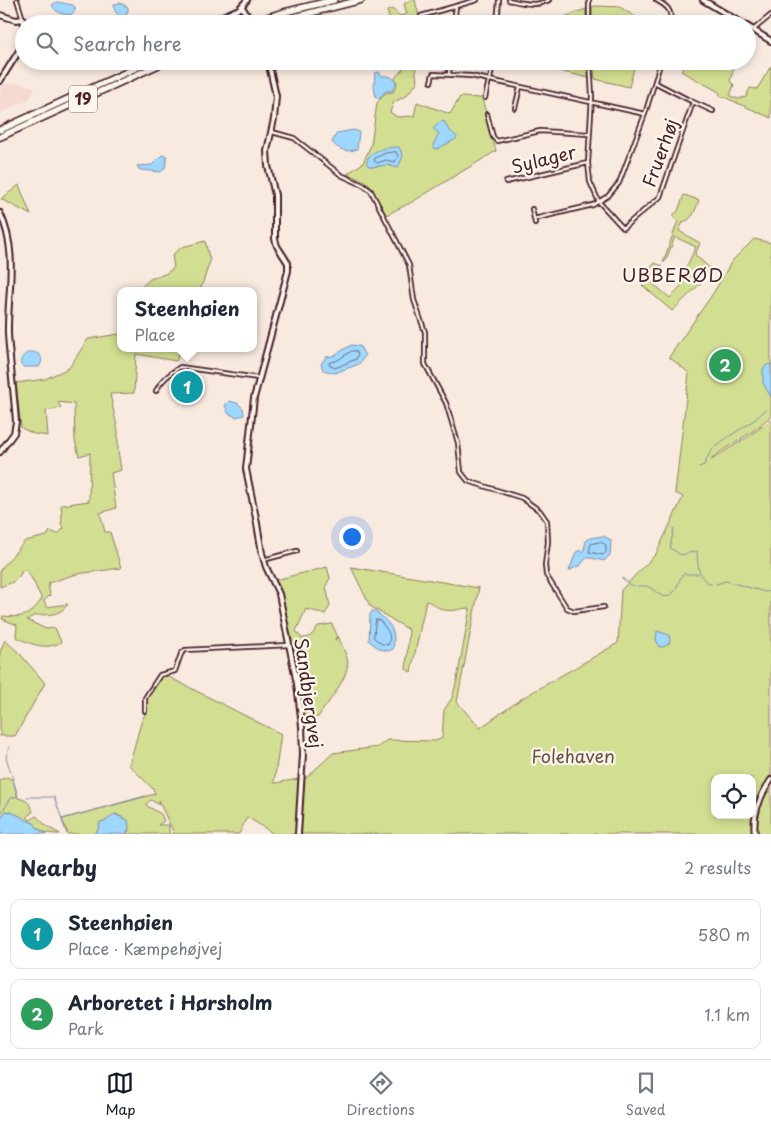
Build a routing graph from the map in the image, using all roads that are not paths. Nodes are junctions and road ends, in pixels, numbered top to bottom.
1 (17, 0) edge
2 (247, 0) edge
3 (328, 0) edge
4 (334, 0) edge
5 (361, 0) edge
6 (477, 0) edge
7 (500, 0) edge
8 (509, 0) edge
9 (549, 0) edge
10 (589, 0) edge
11 (656, 0) edge
12 (703, 0) edge
13 (319, 4) junction
14 (456, 6) junction
15 (242, 7) junction
16 (0, 15) edge
17 (21, 15) edge
18 (224, 15) edge
19 (247, 15) edge
20 (278, 15) edge
21 (302, 15) edge
22 (424, 15) edge
23 (455, 15) edge
24 (498, 15) edge
25 (589, 15) edge
26 (671, 15) edge
27 (728, 15) edge
28 (771, 16) edge
29 (15, 20) edge
30 (756, 28) edge
31 (756, 32) edge
32 (771, 41) edge
33 (15, 57) edge
34 (131, 70) edge
35 (147, 70) edge
36 (270, 70) edge
37 (449, 70) edge
38 (492, 70) edge
39 (590, 70) edge
40 (659, 70) edge
41 (449, 74) junction
42 (490, 80) junction
43 (0, 81) edge
44 (431, 82) dead end
45 (656, 83) junction
46 (520, 87) junction
47 (485, 98) dead end
48 (693, 102) junction
49 (592, 103) junction
50 (515, 108) dead end
51 (713, 111) dead end
52 (487, 114) dead end
53 (645, 114) junction
54 (0, 130) edge
55 (272, 132) junction
56 (589, 134) junction
57 (0, 137) edge
58 (588, 163) junction
59 (506, 182) dead end
60 (599, 202) junction
61 (532, 209) dead end
62 (0, 213) edge
63 (258, 378) junction
64 (156, 391) dead end
65 (0, 452) edge
66 (297, 551) dead end
67 (263, 560) junction
68 (604, 607) dead end
69 (289, 645) junction
70 (145, 712) dead end
71 (771, 780) edge
72 (298, 834) edge
73 (755, 834) edge

1 - 17 street
2 - 15 street
3 - 13 highway
4 - 13 highway
5 - 21 highway
6 - 14 street
7 - 24 street
8 - 9 street
10 - 25 street
11 - 26 street
12 - 27 street
13 - 20 highway
14 - 22 street
14 - 23 street
15 - 18 street
15 - 19 street
16 - 29 street
28 - 30 street
31 - 32 street
33 - 43 street
34 - 54 highway, 19
35 - 57 highway, 19
36 - 55 street, Sandbjergvej
37 - 41 street
38 - 42 street
39 - 49 street
40 - 45 street
41 - 42 street
41 - 44 street
42 - 46 street
42 - 47 street
45 - 48 street, Fruerhøj
45 - 53 street
46 - 49 street
46 - 50 street
48 - 51 street, Fruerhøj
48 - 60 street, Fruerhøj
49 - 53 street
49 - 56 street
52 - 56 street
53 - 60 street
55 - 63 street, Sandbjergvej
55 - 68 street
56 - 58 street
58 - 59 street, Sylager
58 - 60 street
60 - 61 street
62 - 65 street
63 - 64 street
63 - 67 street, Sandbjergvej
66 - 67 street
67 - 69 street, Sandbjergvej
69 - 70 street
69 - 72 street, Sandbjergvej
71 - 73 street

